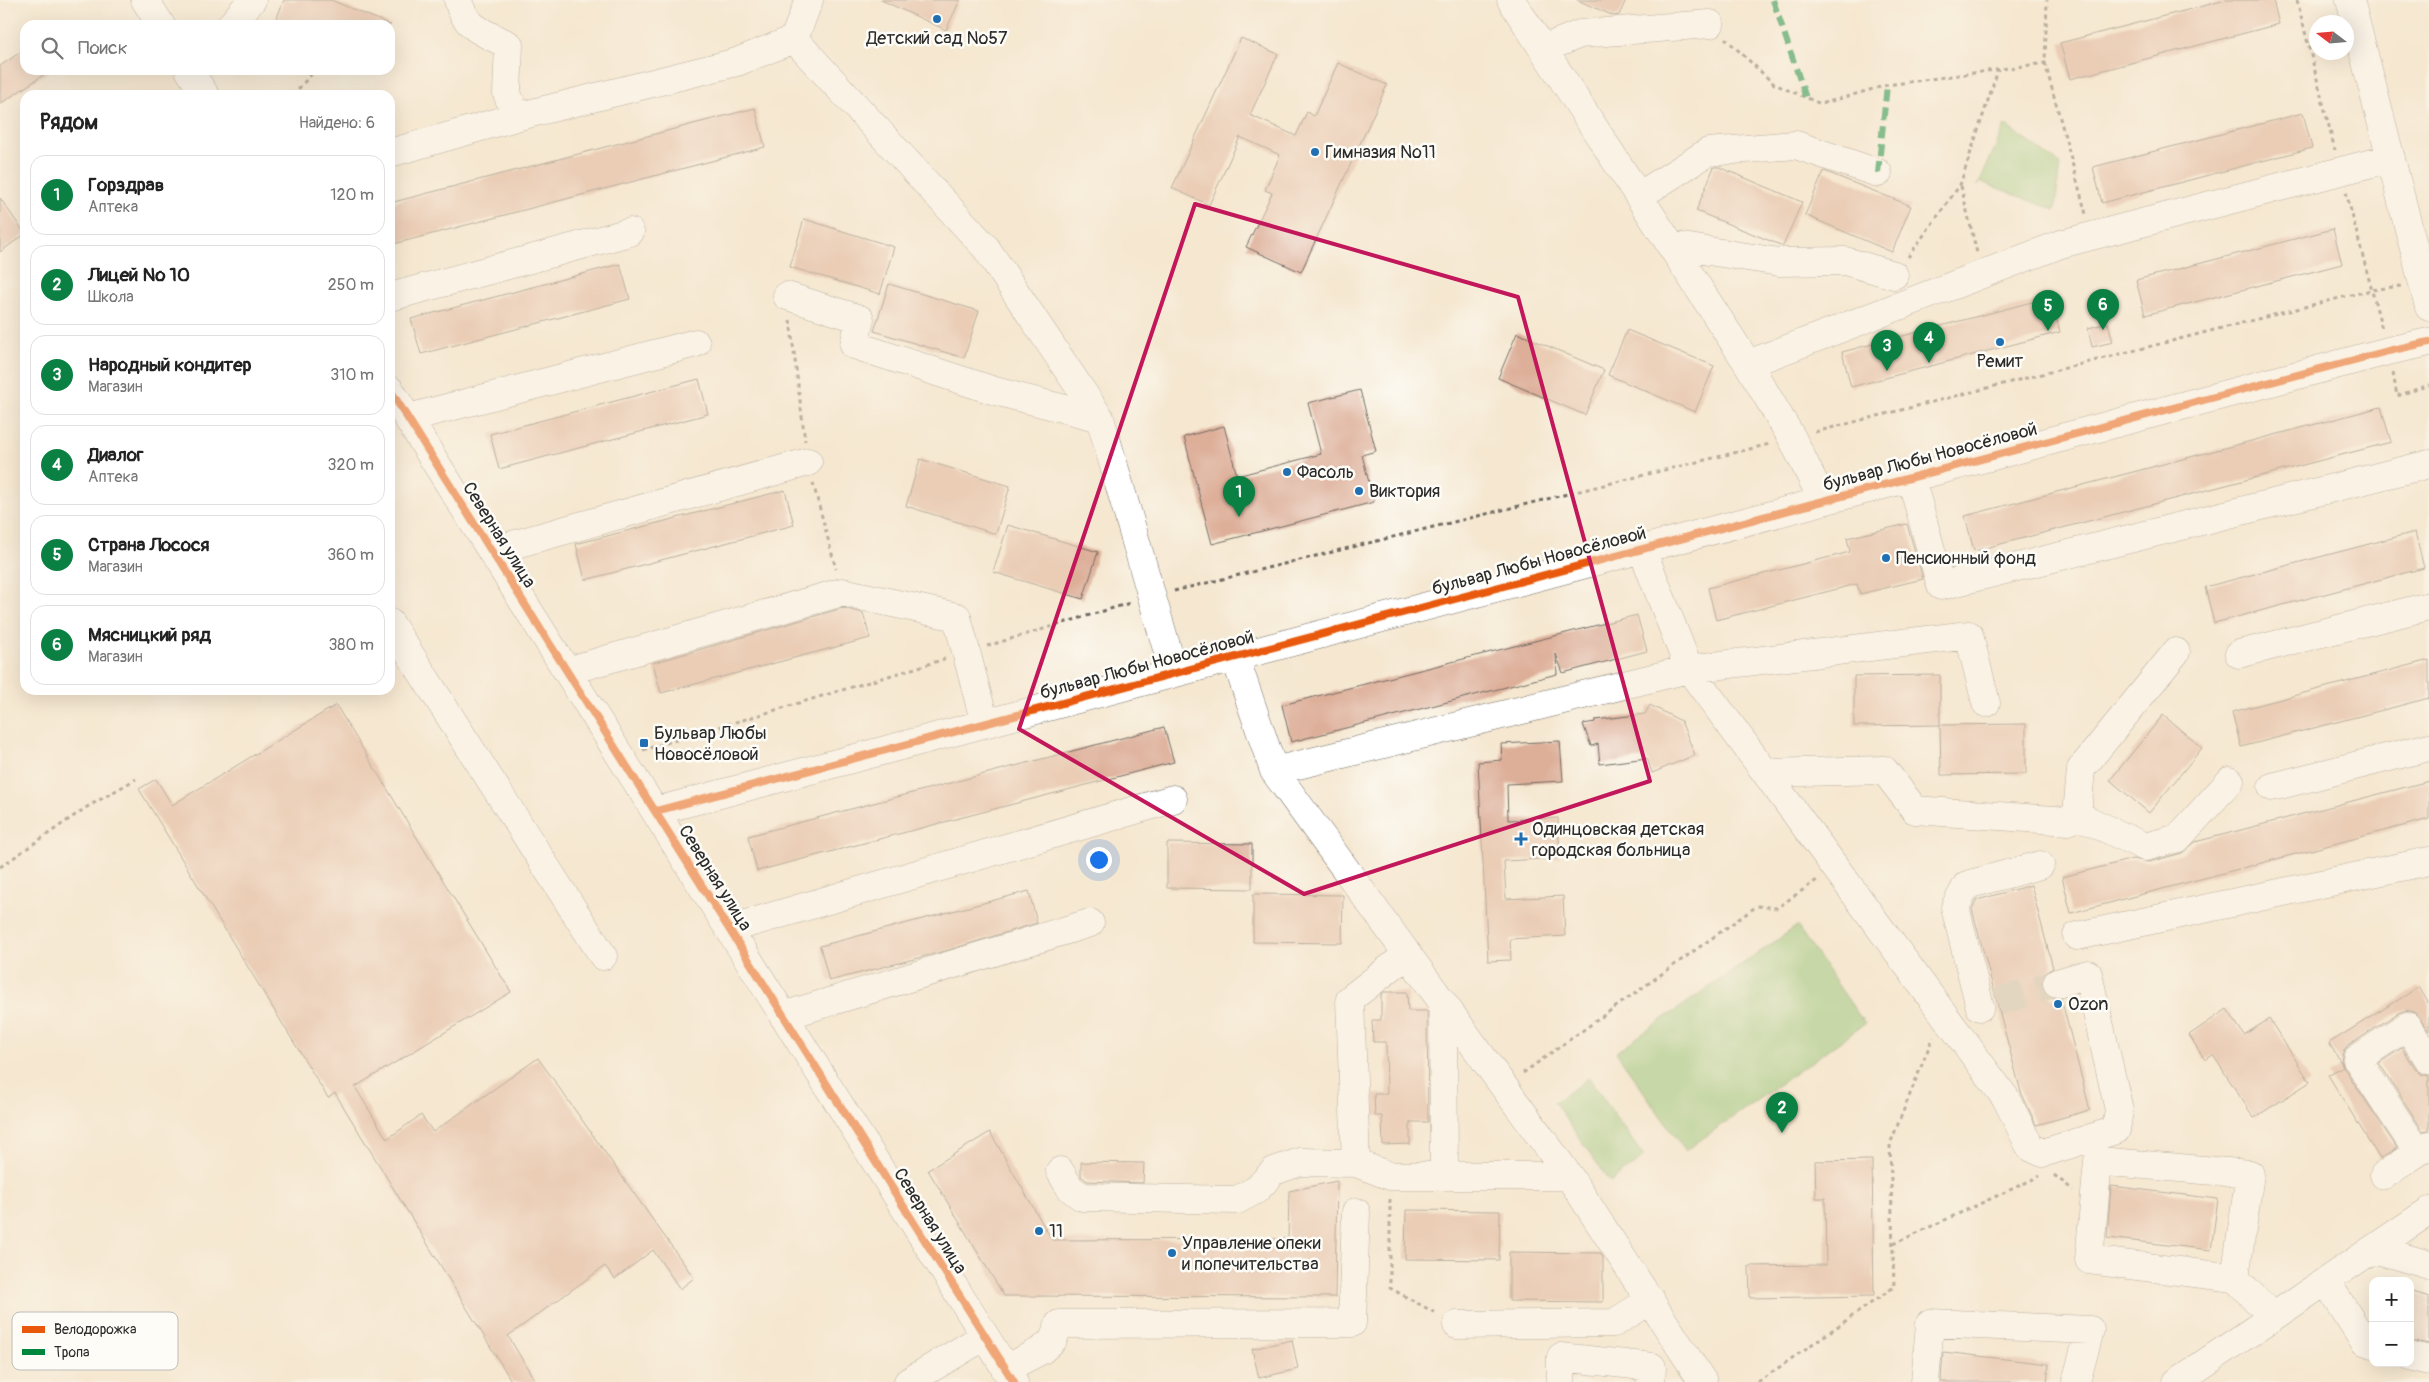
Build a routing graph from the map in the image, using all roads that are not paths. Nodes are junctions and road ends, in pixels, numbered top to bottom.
1 (145, 0) edge
2 (252, 0) edge
3 (458, 0) edge
4 (809, 0) edge
5 (1511, 0) edge
6 (2350, 0) edge
7 (158, 20) edge
8 (235, 20) edge
9 (1710, 24) road end
10 (794, 39) junction
11 (1543, 50) junction
12 (192, 75) edge
13 (202, 90) edge
14 (516, 116) junction
15 (395, 152) edge
16 (2391, 158) junction
17 (1878, 173) dead end
18 (1639, 196) junction
19 (630, 232) dead end
20 (1670, 245) junction
21 (1894, 275) road end
22 (2426, 295) edge
23 (395, 296) edge
24 (787, 296) dead end
25 (696, 342) dead end
26 (2429, 342) edge
27 (1748, 364) junction
28 (395, 398) edge
29 (408, 418) junction
30 (1100, 418) junction
31 (808, 462) dead end
32 (2429, 464) edge
33 (1911, 478) junction
34 (1823, 501) junction
35 (1642, 549) junction
36 (491, 551) junction
37 (2429, 606) edge
38 (395, 631) edge
39 (2176, 652) dead end
40 (2239, 654) dead end
41 (1235, 657) junction
42 (1689, 668) junction
43 (567, 671) junction
44 (1174, 673) junction
45 (1986, 703) dead end
46 (985, 724) junction
47 (2429, 747) edge
48 (1274, 771) junction
49 (1766, 773) junction
50 (2230, 781) dead end
51 (2272, 787) dead end
52 (1173, 799) dead end
53 (656, 811) junction
54 (2077, 815) junction
55 (2429, 861) edge
56 (2040, 865) dead end
57 (1090, 923) dead end
58 (729, 929) junction
59 (2077, 936) dead end
60 (1408, 954) junction
61 (603, 956) dead end
62 (2056, 983) tunnel mouth
63 (1443, 1003) junction
64 (784, 1016) junction
65 (1946, 1018) junction
66 (2429, 1060) edge
67 (2424, 1149) edge
68 (1356, 1163) junction
69 (1060, 1171) dead end
70 (2384, 1175) dead end
71 (1444, 1176) junction
72 (1569, 1176) junction
73 (2429, 1211) edge
74 (1356, 1212) dead end
75 (2374, 1249) junction
76 (2429, 1265) edge
77 (2235, 1278) junction
78 (2326, 1282) junction
79 (1651, 1300) junction
80 (2273, 1317) junction
81 (1457, 1325) road end
82 (985, 1336) junction
83 (2369, 1343) edge
84 (2414, 1357) edge
85 (2429, 1361) edge
86 (1009, 1376) edge
87 (908, 1382) edge
88 (1561, 1382) edge
89 (1651, 1382) edge
90 (1703, 1382) edge
91 (1925, 1382) edge
92 (2076, 1382) edge
93 (2177, 1382) edge

1 - 7 street
2 - 8 street
3 - 14 street
4 - 10 street
5 - 11 street
6 - 16 street
9 - 11 street
10 - 14 street
10 - 30 street
11 - 18 street
12 - 13 street
14 - 15 street
16 - 22 street
16 - 27 street
17 - 18 street
18 - 20 street
19 - 23 street
20 - 21 street
20 - 27 street
24 - 30 street
25 - 29 street
26 - 33 street, бульвар Любы Новосёловой
27 - 34 street
28 - 29 street, Северная улица
29 - 36 street, Северная улица
30 - 44 street
31 - 36 street
32 - 33 street
33 - 34 street, бульвар Любы Новосёловой
34 - 35 street, бульвар Любы Новосёловой
35 - 41 street, бульвар Любы Новосёловой
35 - 42 street
36 - 43 street, Северная улица
37 - 40 street
38 - 61 street
39 - 54 street
41 - 44 street, бульвар Любы Новосёловой
41 - 48 street
42 - 45 street
42 - 48 street
42 - 49 street
43 - 46 street
43 - 53 street, Северная улица
44 - 46 street, бульвар Любы Новосёловой
46 - 53 street, бульвар Любы Новосёловой
47 - 51 street
48 - 60 street
49 - 54 street
49 - 65 street
50 - 54 street
52 - 58 street
53 - 58 street, Северная улица
55 - 59 street
56 - 65 street
57 - 64 street
58 - 64 street, Северная улица
60 - 63 street
60 - 68 street
62 - 65 street
63 - 71 street
63 - 72 street
64 - 82 street, Северная улица
66 - 67 street
67 - 70 street
68 - 69 street
68 - 71 street
71 - 72 street
72 - 79 street
73 - 75 street
74 - 86 street
75 - 76 street
75 - 78 street
77 - 77 street
77 - 80 street
78 - 80 street
78 - 83 street
79 - 81 street
79 - 90 street
80 - 93 street
82 - 86 street, Северная улица
82 - 87 street
84 - 85 street
88 - 89 street
91 - 92 street

